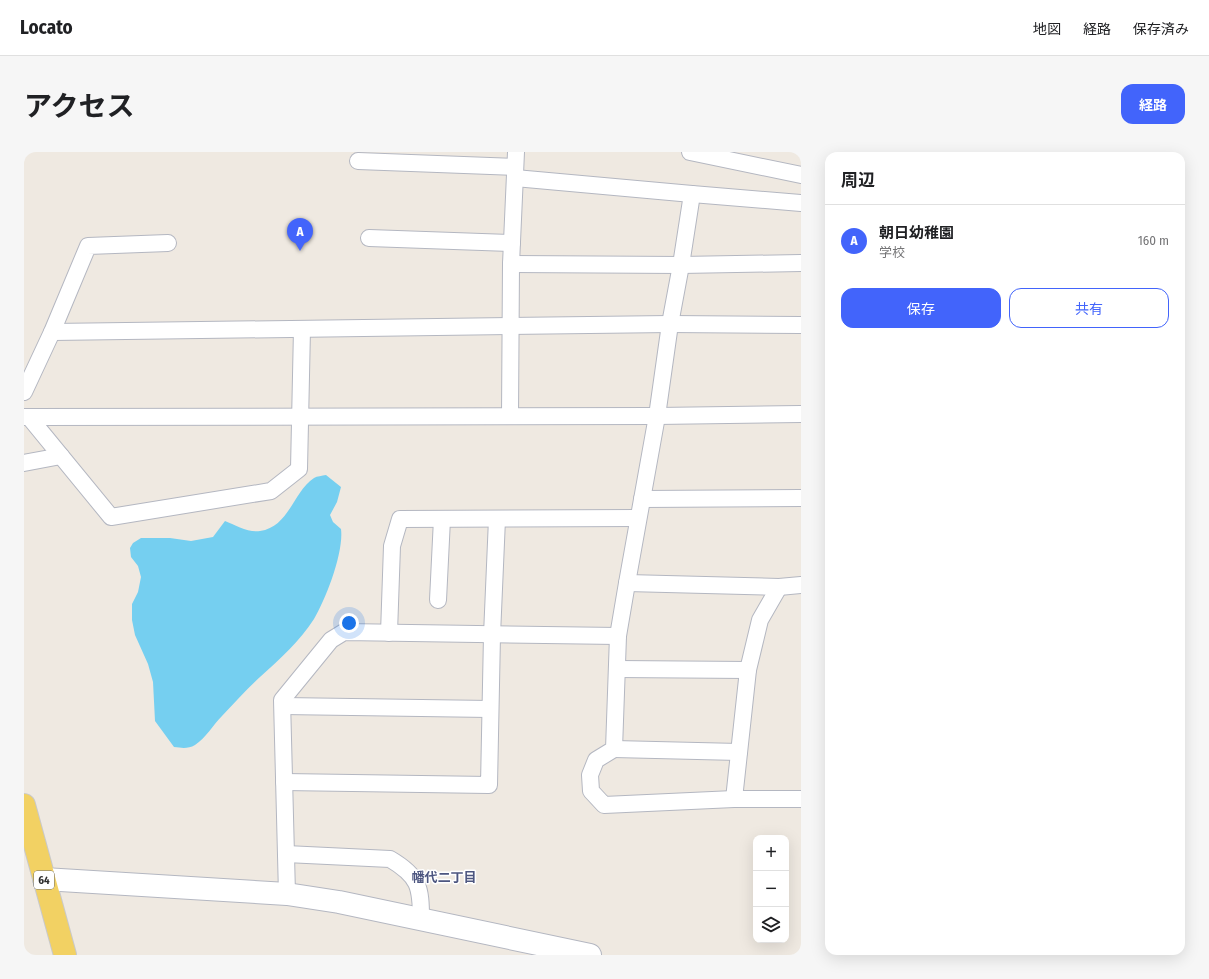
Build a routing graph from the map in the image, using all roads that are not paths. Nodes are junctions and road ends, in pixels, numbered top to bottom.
1 (690, 152) edge
2 (358, 161) dead end
3 (516, 166) edge
4 (801, 175) edge
5 (692, 194) junction
6 (801, 203) edge
7 (369, 238) dead end
8 (168, 243) dead end
9 (512, 243) junction
10 (511, 264) junction
11 (801, 264) edge
12 (681, 265) junction
13 (670, 324) junction
14 (801, 325) edge
15 (510, 326) junction
16 (302, 329) junction
17 (52, 332) junction
18 (24, 392) edge
19 (801, 414) edge
20 (300, 416) junction
21 (510, 416) junction
22 (657, 416) junction
23 (26, 417) edge
24 (61, 456) junction
25 (24, 463) edge
26 (801, 498) edge
27 (642, 499) junction
28 (638, 518) junction
29 (442, 519) junction
30 (497, 519) junction
31 (627, 583) junction
32 (801, 585) edge
33 (779, 587) junction
34 (438, 600) dead end
35 (389, 633) junction
36 (492, 635) junction
37 (618, 636) junction
38 (617, 669) junction
39 (748, 670) junction
40 (283, 706) junction
41 (490, 709) junction
42 (614, 749) junction
43 (739, 752) junction
44 (284, 782) junction
45 (734, 799) junction
46 (801, 799) edge
47 (24, 805) edge
48 (286, 854) junction
49 (44, 879) junction
50 (287, 894) junction
51 (421, 919) junction
52 (65, 955) edge
53 (590, 955) edge

1 - 4 street
2 - 3 street
3 - 5 street
3 - 9 street
5 - 6 street
5 - 12 street
7 - 9 street
8 - 17 street
9 - 10 street
10 - 12 street
10 - 15 street
11 - 12 street
12 - 13 street
13 - 14 street
13 - 15 street
13 - 22 street
15 - 16 street
15 - 21 street
16 - 17 street
16 - 20 street
17 - 18 street
19 - 22 street
20 - 21 street
20 - 23 street
20 - 24 street
21 - 22 street
22 - 27 street
23 - 24 street
24 - 25 street
26 - 27 street
27 - 28 street
28 - 30 street
28 - 31 street
29 - 30 street
29 - 34 street
29 - 35 street
30 - 36 street
31 - 33 street
31 - 37 street
32 - 33 street
33 - 39 street
35 - 36 street
35 - 40 street
36 - 37 street
36 - 41 street
37 - 38 street
38 - 39 street
38 - 42 street
39 - 43 street
40 - 41 street
40 - 44 street
41 - 44 street
42 - 43 street
42 - 45 street
43 - 45 street
44 - 48 street
45 - 46 street
47 - 49 main road, 64
48 - 50 street
48 - 51 street
49 - 50 street
49 - 52 main road, 64
50 - 51 street
51 - 53 street

